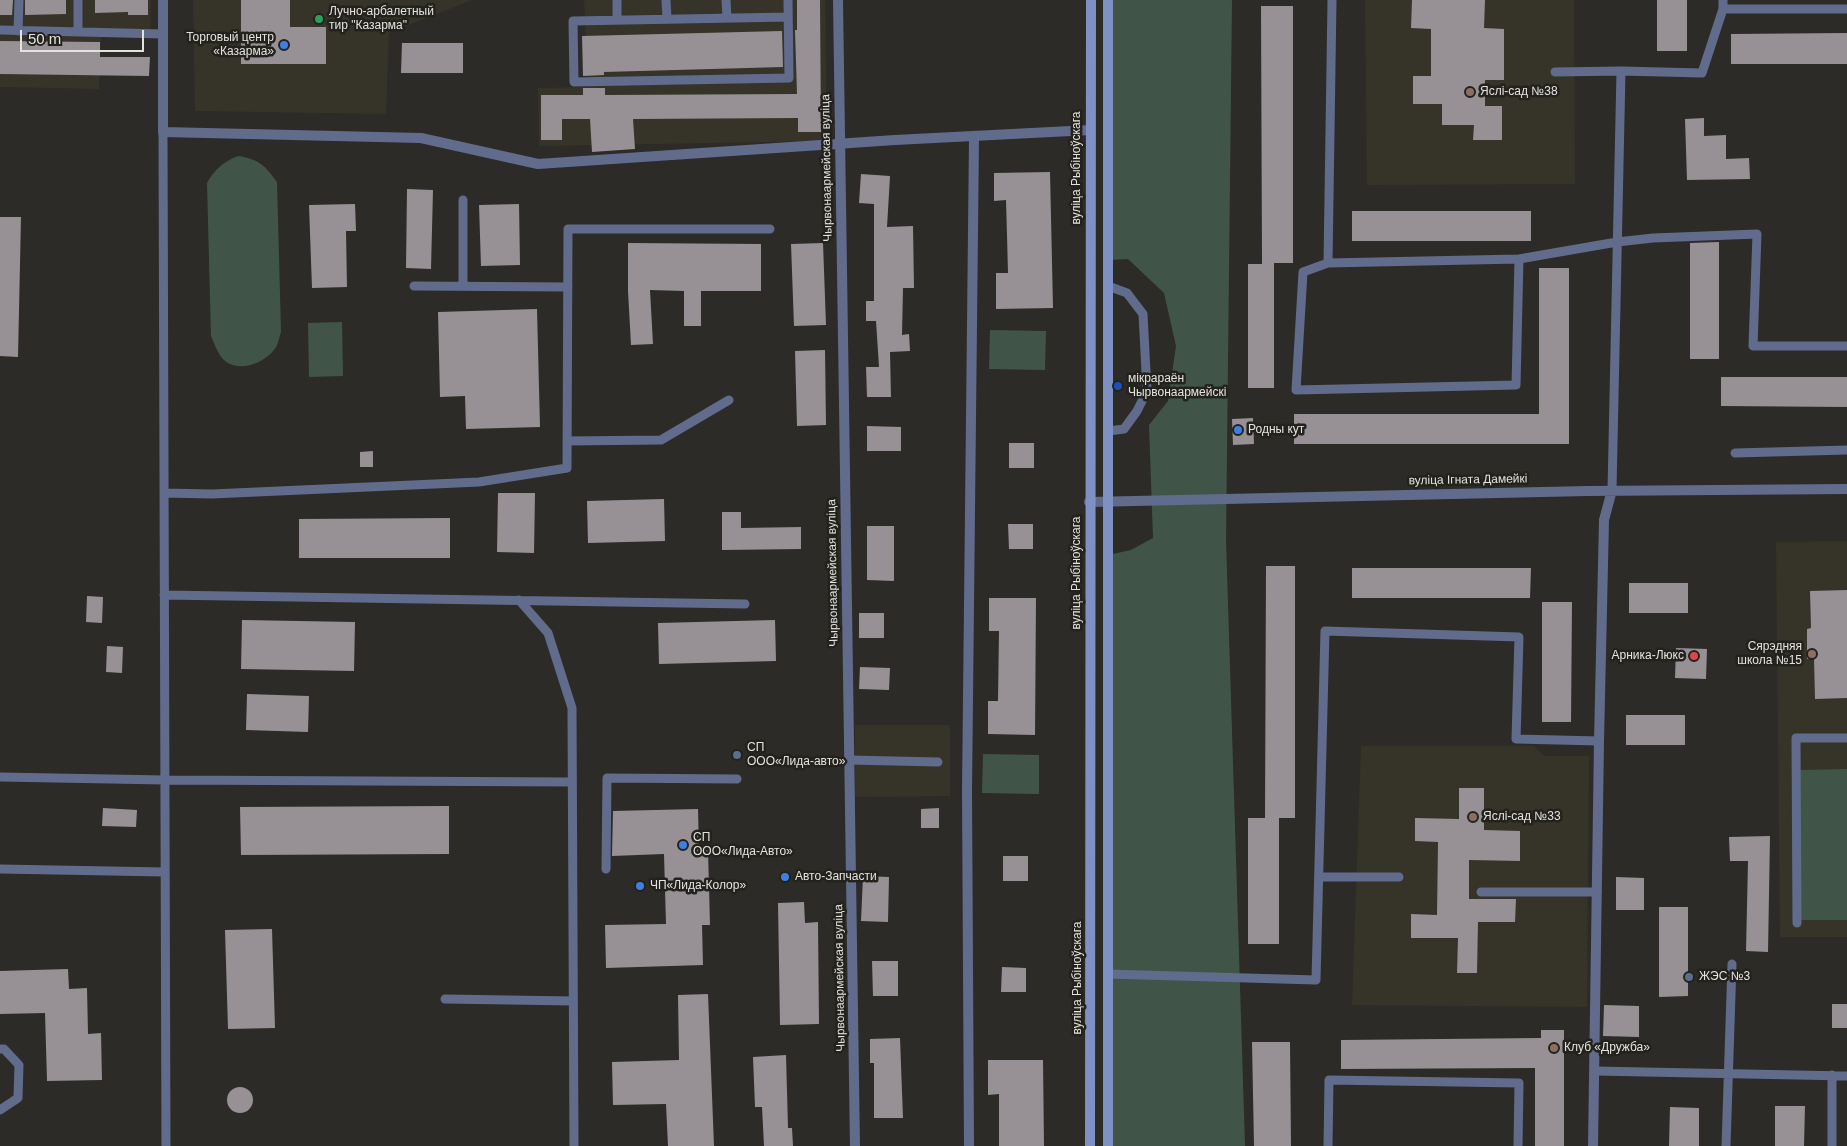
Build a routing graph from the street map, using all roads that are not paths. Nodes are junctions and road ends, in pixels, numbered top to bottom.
1 (19, 0) edge
2 (78, 0) edge
3 (163, 0) edge
4 (617, 0) edge
5 (666, 0) edge
6 (726, 0) edge
7 (788, 0) edge
8 (838, 0) edge
9 (1090, 0) edge
10 (1108, 0) edge
11 (1332, 0) edge
12 (1724, 5) edge
13 (1847, 9) edge
14 (788, 17) junction
15 (727, 18) junction
16 (667, 19) junction
17 (617, 20) junction
18 (0, 30) edge
19 (18, 31) junction
20 (78, 32) junction
21 (163, 34) junction
22 (1621, 71) junction
23 (1555, 72) dead end
24 (1090, 130) junction
25 (163, 132) junction
26 (974, 137) junction
27 (839, 145) junction
28 (463, 200) dead end
29 (770, 229) dead end
30 (1617, 242) junction
31 (1519, 259) junction
32 (1328, 263) junction
33 (414, 286) dead end
34 (463, 286) junction
35 (1108, 286) junction
36 (568, 287) junction
37 (1847, 346) edge
38 (729, 400) dead end
39 (1108, 431) junction
40 (567, 441) junction
41 (1847, 450) edge
42 (1735, 453) dead end
43 (1847, 488) edge
44 (1612, 490) junction
45 (164, 492) junction
46 (1089, 502) junction
47 (1108, 502) junction
48 (164, 594) junction
49 (519, 600) junction
50 (744, 604) dead end
51 (1847, 738) edge
52 (1599, 741) junction
53 (849, 760) junction
54 (938, 762) dead end
55 (0, 777) edge
56 (737, 779) dead end
57 (165, 780) junction
58 (572, 782) junction
59 (0, 869) edge
60 (606, 869) dead end
61 (165, 872) junction
62 (1319, 877) junction
63 (1399, 877) dead end
64 (1481, 892) dead end
65 (1597, 892) junction
66 (1797, 923) dead end
67 (1732, 964) dead end
68 (1108, 974) junction
69 (445, 999) dead end
70 (573, 1001) junction
71 (0, 1050) edge
72 (1595, 1071) junction
73 (1728, 1074) junction
74 (1832, 1075) junction
75 (1847, 1076) edge
76 (0, 1110) edge
77 (166, 1146) edge
78 (574, 1146) edge
79 (855, 1146) edge
80 (970, 1146) edge
81 (1090, 1146) edge
82 (1108, 1146) edge
83 (1328, 1146) edge
84 (1518, 1146) edge
85 (1593, 1146) edge
86 (1726, 1146) edge
87 (1832, 1146) edge

1 - 19 lane
2 - 20 lane
3 - 21 street
4 - 17 lane
5 - 16 lane
6 - 15 lane
7 - 14 lane
8 - 27 street, Чырвонаармейская вуліца
9 - 24 main road, вуліца Рыбіноўскага
10 - 35 main road
11 - 32 lane
12 - 13 lane
12 - 22 lane
14 - 15 lane
14 - 17 lane
15 - 16 lane
16 - 17 lane
18 - 19 lane
19 - 20 lane
20 - 21 lane
21 - 25 street
22 - 23 lane
22 - 30 lane
24 - 26 street
24 - 46 main road, вуліца Рыбіноўскага
25 - 27 street
25 - 45 lane
26 - 27 street
26 - 80 street
27 - 53 street, Чырвонаармейская вуліца
28 - 34 lane
29 - 36 lane
30 - 31 lane
30 - 37 lane
30 - 44 lane
31 - 32 lane
31 - 32 lane
33 - 34 lane
34 - 36 lane
35 - 39 main road
35 - 39 lane
36 - 40 lane
38 - 40 lane
39 - 47 main road
40 - 45 lane
41 - 42 lane
43 - 44 street, вуліца Ігната Дамейкі
44 - 47 street, вуліца Ігната Дамейкі
44 - 52 street
45 - 48 lane
46 - 47 street, вуліца Ігната Дамейкі
46 - 81 main road, вуліца Рыбіноўскага
47 - 68 main road
48 - 49 lane
48 - 57 lane
49 - 50 lane
49 - 58 lane
51 - 66 lane
52 - 62 lane
52 - 65 street
53 - 54 lane
53 - 79 street, Чырвонаармейская вуліца
55 - 57 lane
56 - 60 lane
57 - 58 lane
57 - 61 lane
58 - 70 lane
59 - 61 lane
61 - 77 lane
62 - 63 lane
62 - 68 lane
64 - 65 lane
65 - 72 street
67 - 73 lane
68 - 82 main road
69 - 70 lane
70 - 78 lane
71 - 76 lane
72 - 73 lane
72 - 85 street
73 - 74 lane
73 - 86 lane
74 - 75 lane
74 - 87 lane
83 - 84 lane

